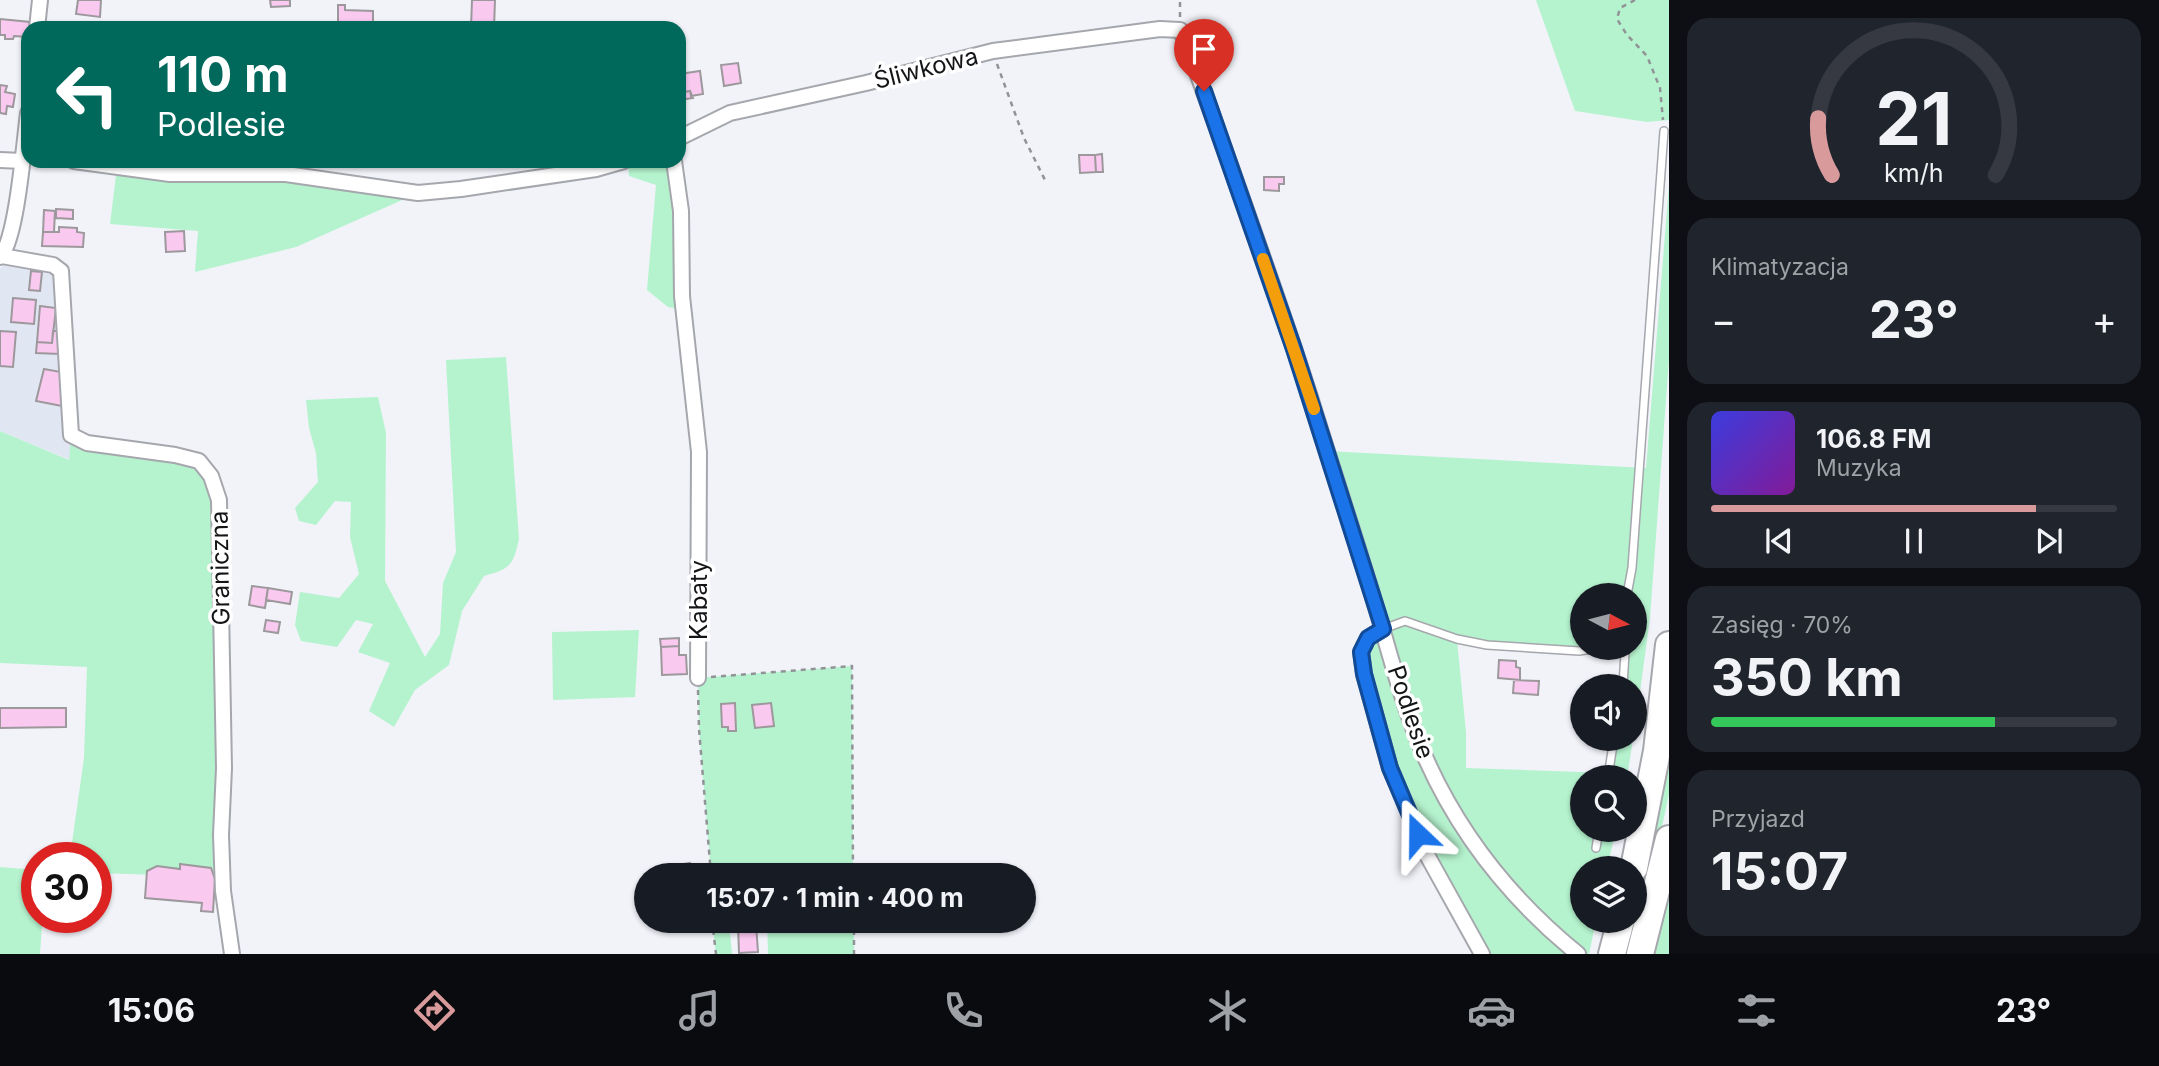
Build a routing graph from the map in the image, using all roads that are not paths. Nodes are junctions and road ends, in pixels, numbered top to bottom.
1 (40, 0) edge
2 (38, 21) edge
3 (1180, 30) joint
4 (1664, 131) road end
5 (686, 135) edge
6 (21, 157) edge
7 (0, 160) edge
8 (22, 168) edge
9 (126, 168) edge
10 (600, 168) edge
11 (675, 168) edge
12 (1665, 175) edge
13 (1, 257) edge
14 (1629, 583) edge
15 (1383, 629) junction
16 (1669, 645) edge
17 (1570, 651) edge
18 (698, 678) road end
19 (1669, 839) edge
20 (1596, 842) edge
21 (1595, 848) dead end
22 (1636, 856) edge
23 (1618, 933) edge
24 (232, 954) edge
25 (1482, 954) edge
26 (1578, 954) edge
27 (1612, 954) edge
28 (1640, 954) edge

1 - 2 street
3 - 5 street, Śliwkowa
3 - 15 street, Podlesie
4 - 12 lane
6 - 7 street
8 - 13 street, Graniczna
9 - 10 street
11 - 18 street, Kabaty
12 - 14 lane
13 - 24 street, Graniczna
15 - 17 lane
15 - 25 street
15 - 26 street, Podlesie
16 - 22 highway
19 - 28 highway
20 - 21 lane
23 - 27 highway

